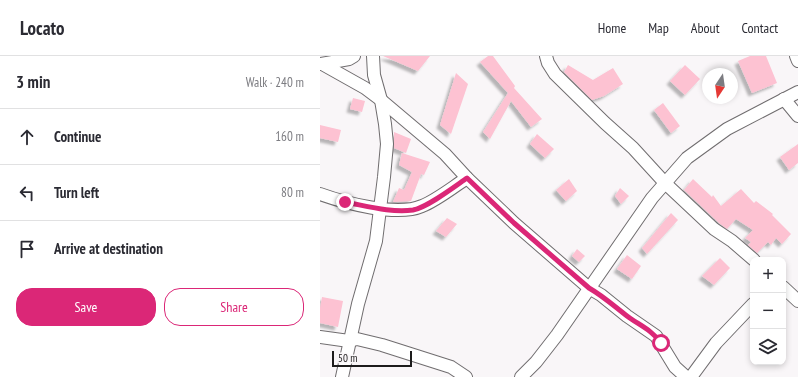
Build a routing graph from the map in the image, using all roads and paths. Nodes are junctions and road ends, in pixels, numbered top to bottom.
1 (354, 56) edge
2 (373, 56) edge
3 (546, 56) edge
4 (796, 56) edge
5 (798, 61) edge
6 (322, 64) edge
7 (798, 92) edge
8 (784, 99) junction
9 (381, 100) junction
10 (798, 116) edge
11 (467, 178) junction
12 (665, 183) junction
13 (320, 194) edge
14 (380, 210) junction
15 (751, 257) edge
16 (589, 288) junction
17 (786, 290) edge
18 (798, 301) edge
19 (750, 307) edge
20 (320, 337) edge
21 (349, 341) junction
22 (342, 377) edge
23 (466, 377) edge
24 (521, 377) edge
25 (686, 377) edge
26 (691, 377) edge

1 - 6 street
2 - 9 street
3 - 12 street
4 - 5 street
6 - 9 street
7 - 8 street
8 - 10 street
8 - 12 street
9 - 11 street
9 - 14 street
11 - 14 street
11 - 16 street
12 - 15 street
12 - 16 street
13 - 14 street
14 - 21 street
16 - 24 street
16 - 25 street
17 - 18 street
19 - 26 street
20 - 21 street
21 - 22 street
21 - 23 street

